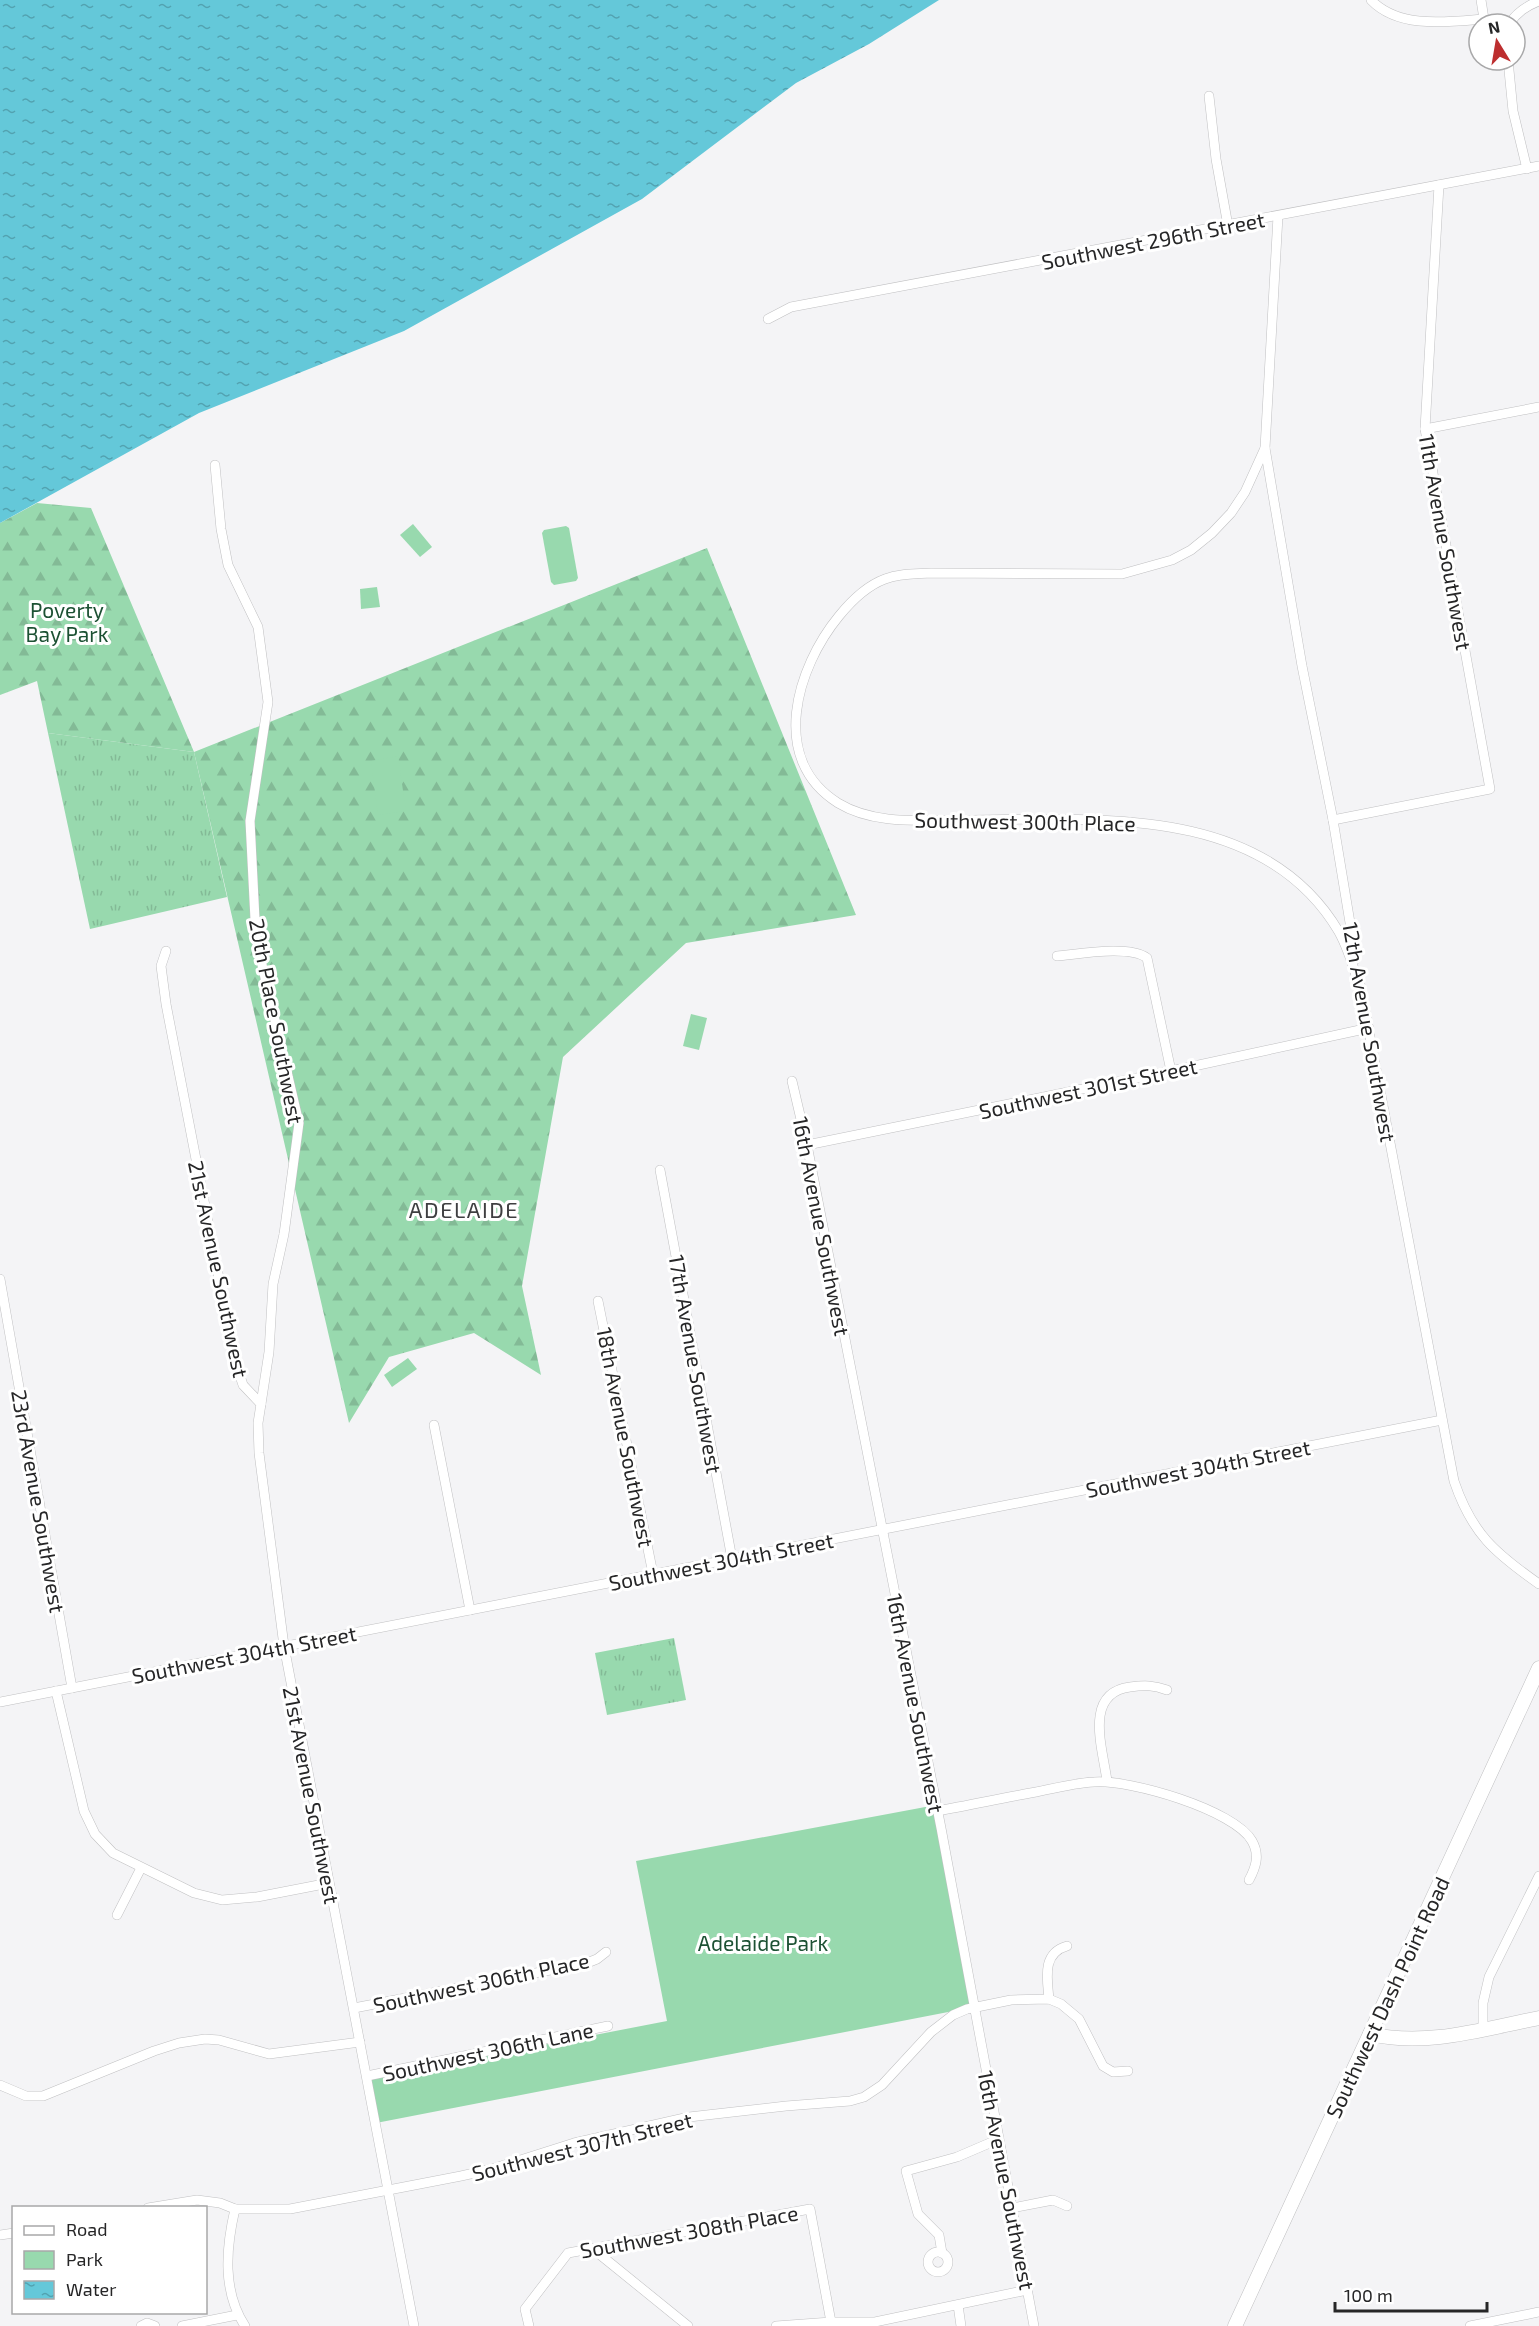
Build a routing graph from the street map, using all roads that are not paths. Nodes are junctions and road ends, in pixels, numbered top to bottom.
1 (1371, 0) edge
2 (1539, 1) edge
3 (1520, 12) edge
4 (1467, 22) edge
5 (1509, 72) edge
6 (1209, 96) dead end
7 (1539, 166) edge
8 (1527, 169) junction
9 (1439, 185) junction
10 (1278, 216) junction
11 (1228, 226) junction
12 (768, 319) dead end
13 (1539, 407) edge
14 (1425, 429) junction
15 (1265, 448) junction
16 (215, 465) dead end
17 (1333, 820) junction
18 (166, 951) dead end
19 (1057, 956) dead end
20 (1360, 988) junction
21 (1369, 1028) junction
22 (1171, 1071) junction
23 (792, 1081) dead end
24 (807, 1145) junction
25 (660, 1170) dead end
26 (0, 1279) edge
27 (598, 1301) dead end
28 (261, 1404) junction
29 (1442, 1420) junction
30 (434, 1425) dead end
31 (882, 1529) junction
32 (732, 1559) junction
33 (653, 1574) junction
34 (1539, 1584) edge
35 (470, 1610) junction
36 (284, 1646) junction
37 (1539, 1668) edge
38 (72, 1688) junction
39 (1167, 1690) dead end
40 (56, 1691) junction
41 (0, 1702) edge
42 (1107, 1781) junction
43 (937, 1811) junction
44 (141, 1868) junction
45 (1539, 1876) edge
46 (1249, 1880) dead end
47 (330, 1883) junction
48 (117, 1915) dead end
49 (1067, 1946) dead end
50 (606, 1952) dead end
51 (1049, 1999) junction
52 (974, 2007) junction
53 (354, 2008) junction
54 (1539, 2018) edge
55 (608, 2026) dead end
56 (1483, 2029) junction
57 (1370, 2034) junction
58 (360, 2042) junction
59 (1128, 2071) dead end
60 (367, 2076) junction
61 (0, 2085) edge
62 (999, 2139) junction
63 (387, 2189) junction
64 (160, 2206) edge
65 (1067, 2206) dead end
66 (1012, 2208) junction
67 (235, 2209) junction
68 (593, 2249) junction
69 (942, 2253) dead end
70 (1028, 2290) junction
71 (958, 2305) junction
72 (1539, 2312) edge
73 (237, 2315) junction
74 (831, 2322) junction
75 (1516, 2322) edge
76 (874, 2324) edge
77 (141, 2326) edge
78 (155, 2326) edge
79 (182, 2326) edge
80 (245, 2326) edge
81 (414, 2326) edge
82 (528, 2326) edge
83 (688, 2326) edge
84 (776, 2326) edge
85 (962, 2326) edge
86 (1034, 2326) edge
87 (1235, 2326) edge
88 (1470, 2326) edge

1 - 4 street
2 - 3 street
5 - 8 street
6 - 11 street
7 - 8 street, Southwest 296th Street
8 - 9 street, Southwest 296th Street
9 - 10 street, Southwest 296th Street
9 - 14 street, 11th Avenue Southwest
10 - 11 street, Southwest 296th Street
10 - 15 street
11 - 12 street, Southwest 296th Street
13 - 14 street
14 - 17 street, 11th Avenue Southwest
15 - 17 street, 12th Avenue Southwest
15 - 20 street, Southwest 300th Place
16 - 28 street, 20th Place Southwest
17 - 20 street, 12th Avenue Southwest
18 - 28 street, 21st Avenue Southwest
19 - 22 street
20 - 21 street, 12th Avenue Southwest
21 - 22 street, Southwest 301st Street
21 - 29 street, 12th Avenue Southwest
22 - 24 street, Southwest 301st Street
23 - 24 street, 16th Avenue Southwest
24 - 31 street, 16th Avenue Southwest
25 - 32 street, 17th Avenue Southwest
26 - 38 street, 23rd Avenue Southwest
27 - 33 street, 18th Avenue Southwest
28 - 36 street, 21st Avenue Southwest
29 - 31 street, Southwest 304th Street
29 - 34 street, 12th Avenue Southwest
30 - 35 street
31 - 32 street, Southwest 304th Street
31 - 43 street, 16th Avenue Southwest
32 - 33 street, Southwest 304th Street
33 - 35 street, Southwest 304th Street
35 - 36 street, Southwest 304th Street
36 - 38 street, Southwest 304th Street
36 - 47 street, 21st Avenue Southwest
37 - 57 main road, Southwest Dash Point Road
38 - 40 street, Southwest 304th Street
39 - 42 street
40 - 41 street, Southwest 304th Street
40 - 44 street
42 - 43 street
42 - 46 street
43 - 52 street, 16th Avenue Southwest
44 - 47 street
44 - 48 street
45 - 56 street
47 - 53 street, 21st Avenue Southwest
49 - 51 street
50 - 53 street, Southwest 306th Place
51 - 52 street, Southwest 307th Street
51 - 59 street
52 - 62 street, 16th Avenue Southwest
52 - 63 street, Southwest 307th Street
53 - 58 street, 21st Avenue Southwest
54 - 56 main road
55 - 60 street, Southwest 306th Lane
56 - 57 main road
57 - 87 main road, Southwest Dash Point Road
58 - 60 street, 21st Avenue Southwest
58 - 61 street, Southwest 306th Place
60 - 63 street, 21st Avenue Southwest
62 - 66 street, 16th Avenue Southwest
62 - 69 street
63 - 67 street, Southwest 307th Street
63 - 81 street, 21st Avenue Southwest
64 - 67 street, Southwest 307th Street
65 - 66 street
66 - 70 street, 16th Avenue Southwest
67 - 73 street
68 - 74 street, Southwest 308th Place
68 - 82 street, Southwest 308th Place
68 - 83 street
70 - 71 street
70 - 86 street, 16th Avenue Southwest
71 - 76 street
71 - 85 street
72 - 75 street
73 - 79 street
73 - 80 street
74 - 76 street
74 - 84 street
75 - 88 street
77 - 78 street

